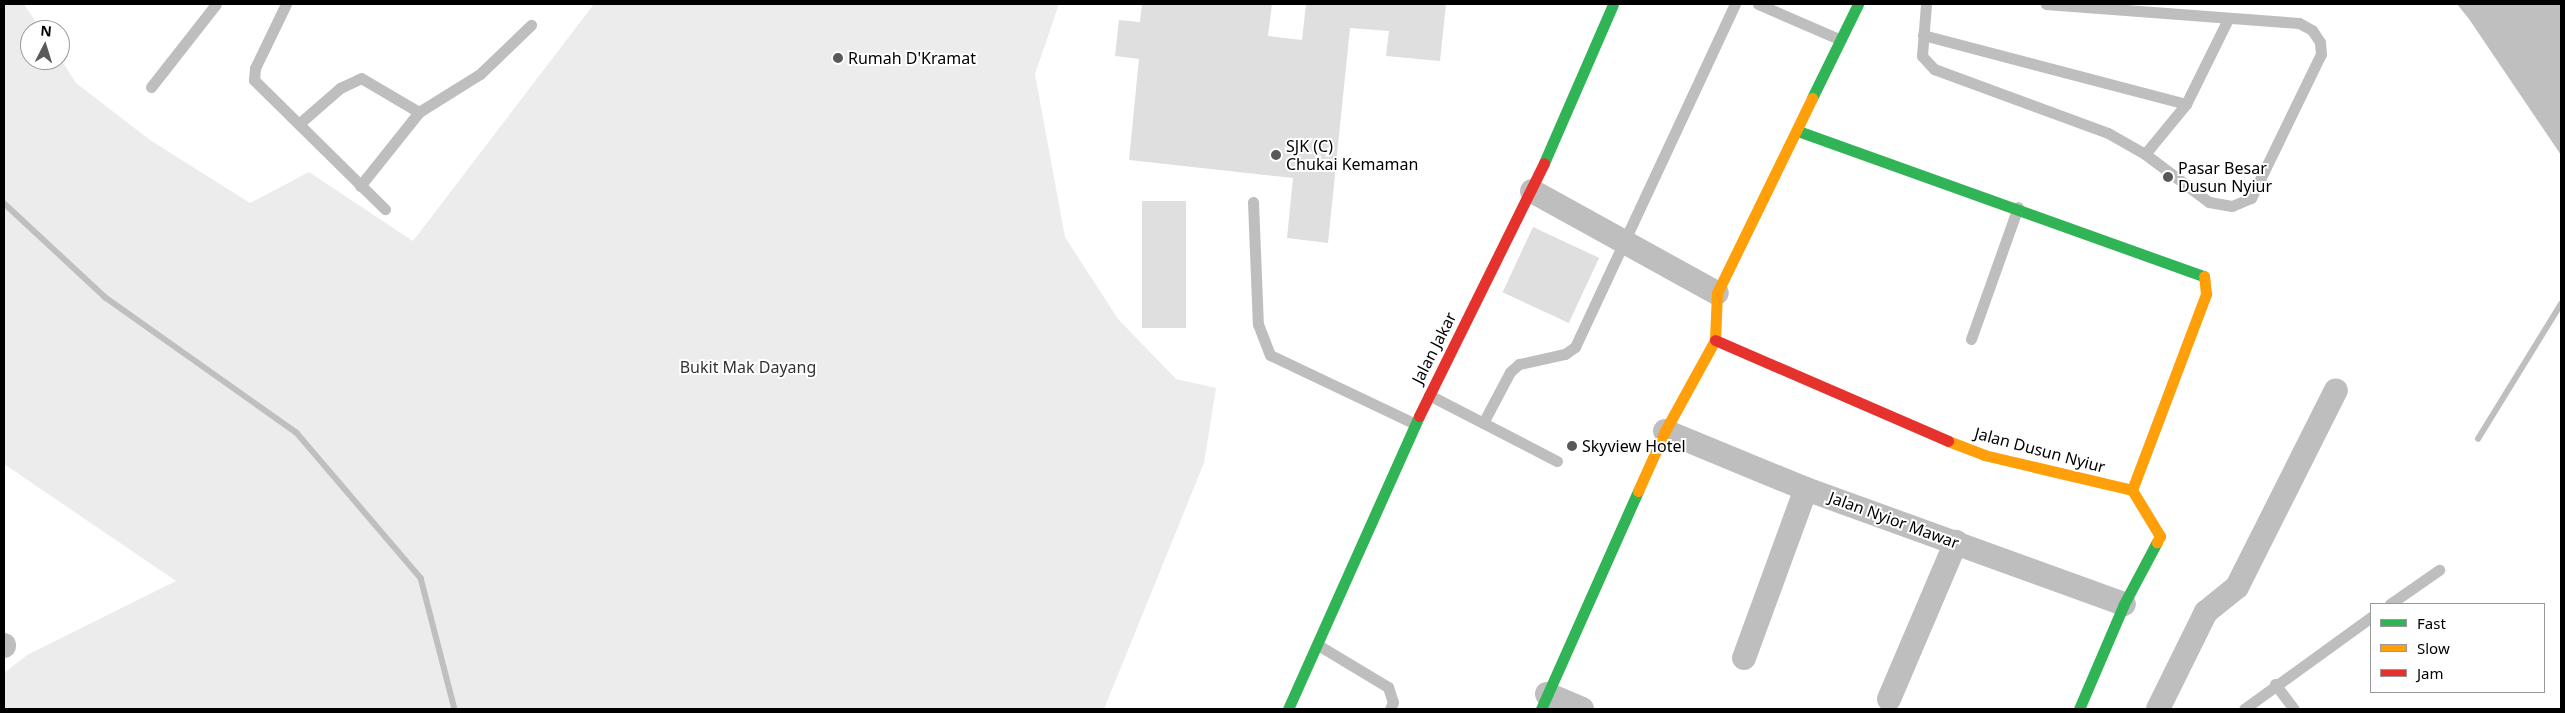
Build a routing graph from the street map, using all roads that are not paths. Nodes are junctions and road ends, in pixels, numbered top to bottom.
1 (216, 4) edge
2 (286, 4) edge
3 (1613, 4) edge
4 (1736, 4) edge
5 (1758, 4) edge
6 (1858, 4) edge
7 (1926, 4) edge
8 (2046, 4) edge
9 (2228, 20) junction
10 (531, 25) dead end
11 (1923, 35) junction
12 (1841, 40) junction
13 (151, 86) dead end
14 (2186, 104) junction
15 (419, 112) junction
16 (301, 122) junction
17 (1798, 131) junction
18 (2145, 154) junction
19 (360, 186) junction
20 (1532, 191) junction
21 (1253, 202) dead end
22 (2018, 207) junction
23 (385, 209) dead end
24 (1626, 243) junction
25 (1717, 293) junction
26 (1971, 339) dead end
27 (1716, 340) junction
28 (2336, 390) dead end
29 (1429, 395) junction
30 (1483, 423) junction
31 (1415, 424) junction
32 (1666, 432) junction
33 (1557, 461) dead end
34 (1806, 489) junction
35 (2132, 490) junction
36 (1956, 542) junction
37 (2439, 570) dead end
38 (2391, 603) edge
39 (2124, 604) junction
40 (2370, 618) edge
41 (1318, 645) junction
42 (1744, 658) dead end
43 (2275, 684) junction
44 (1889, 698) dead end
45 (1544, 702) edge
46 (1288, 709) edge
47 (1390, 709) edge
48 (1582, 709) edge
49 (2079, 709) edge
50 (2158, 709) edge
51 (2244, 709) edge
52 (2294, 709) edge

1 - 13 lane
2 - 16 lane
3 - 20 street, Jalan Jakar
4 - 24 lane
5 - 12 lane
6 - 12 street
7 - 11 lane
8 - 9 lane
9 - 14 lane
9 - 18 lane
10 - 15 lane
11 - 14 lane
11 - 18 lane
12 - 17 street
14 - 18 lane
15 - 16 lane
15 - 19 lane
16 - 19 lane
17 - 22 street
17 - 25 street
19 - 23 lane
20 - 24 street
20 - 29 street, Jalan Jakar
21 - 31 lane
22 - 26 lane
22 - 35 street
24 - 25 street
24 - 30 lane
25 - 27 street
27 - 32 street
27 - 35 street, Jalan Dusun Nyiur
28 - 50 street
29 - 30 lane
29 - 31 street, Jalan Jakar
30 - 33 lane
31 - 41 street, Jalan Jakar
32 - 34 street, Jalan Nyior Mawar
32 - 45 street
34 - 36 street, Jalan Nyior Mawar
34 - 42 street
35 - 39 street
36 - 39 street, Jalan Nyior Mawar
36 - 44 street
37 - 38 lane
39 - 49 street
40 - 43 lane
41 - 46 street, Jalan Jakar
41 - 47 lane
43 - 51 lane
43 - 52 lane
45 - 48 street

